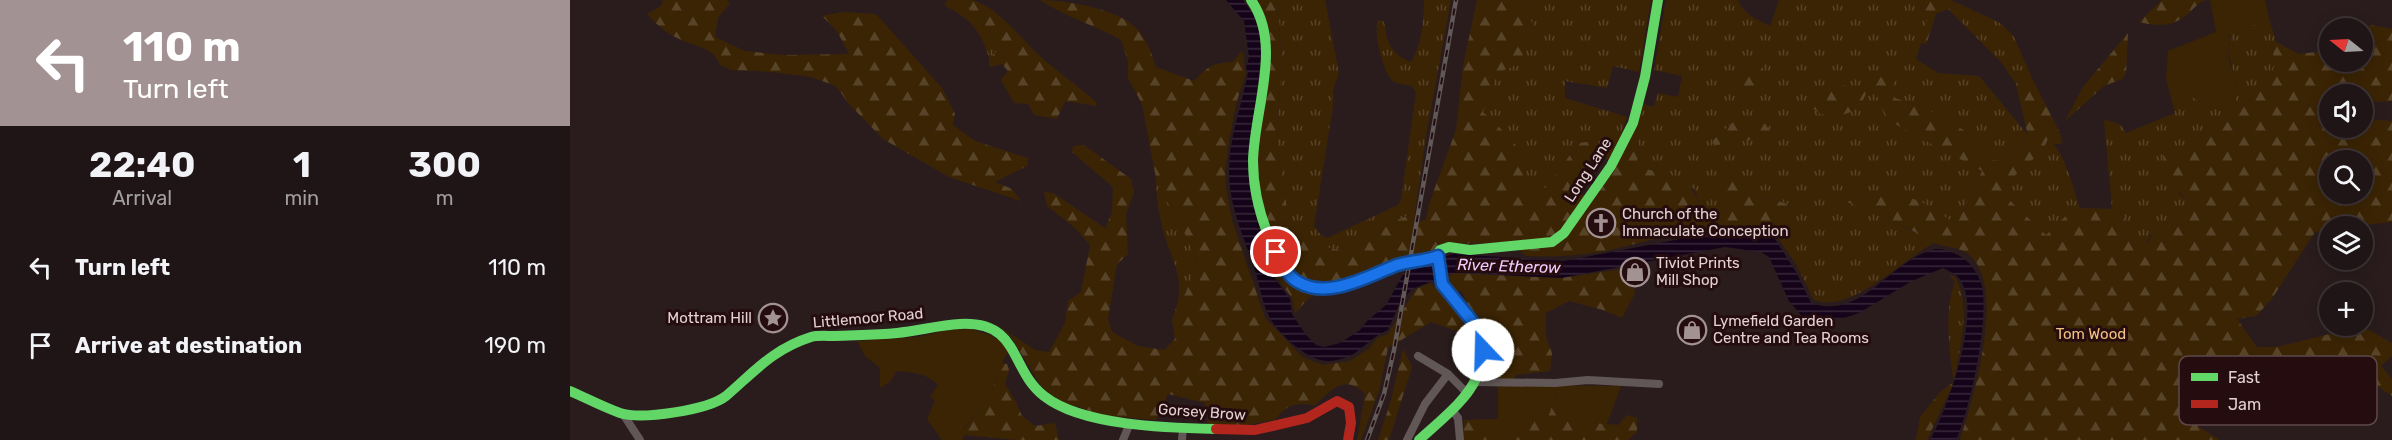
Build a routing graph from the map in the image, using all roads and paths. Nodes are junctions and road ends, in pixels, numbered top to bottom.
1 (1251, 0) edge
2 (1658, 0) edge
3 (1440, 254) junction
4 (1418, 356) dead end
5 (1448, 374) junction
6 (1027, 376) joint
7 (1476, 382) junction
8 (1659, 384) dead end
9 (570, 391) edge
10 (1468, 394) junction
11 (1452, 410) junction
12 (623, 414) junction
13 (1130, 423) junction
14 (1184, 428) junction
15 (640, 440) edge
16 (1123, 440) edge
17 (1182, 440) edge
18 (1348, 440) edge
19 (1407, 440) edge
20 (1419, 440) edge
21 (1460, 440) edge

1 - 3 street, Long Lane
2 - 3 street, Long Lane
3 - 7 street
4 - 5 street
5 - 10 street
5 - 19 street
6 - 12 street, Littlemoor Road
6 - 13 street, Gorsey Brow
7 - 8 street
7 - 10 street
9 - 12 street, Littlemoor Road
10 - 11 street
11 - 20 street
11 - 21 street
12 - 15 street
13 - 14 street, Gorsey Brow
13 - 16 street
14 - 17 street
14 - 18 street, Gorsey Brow

